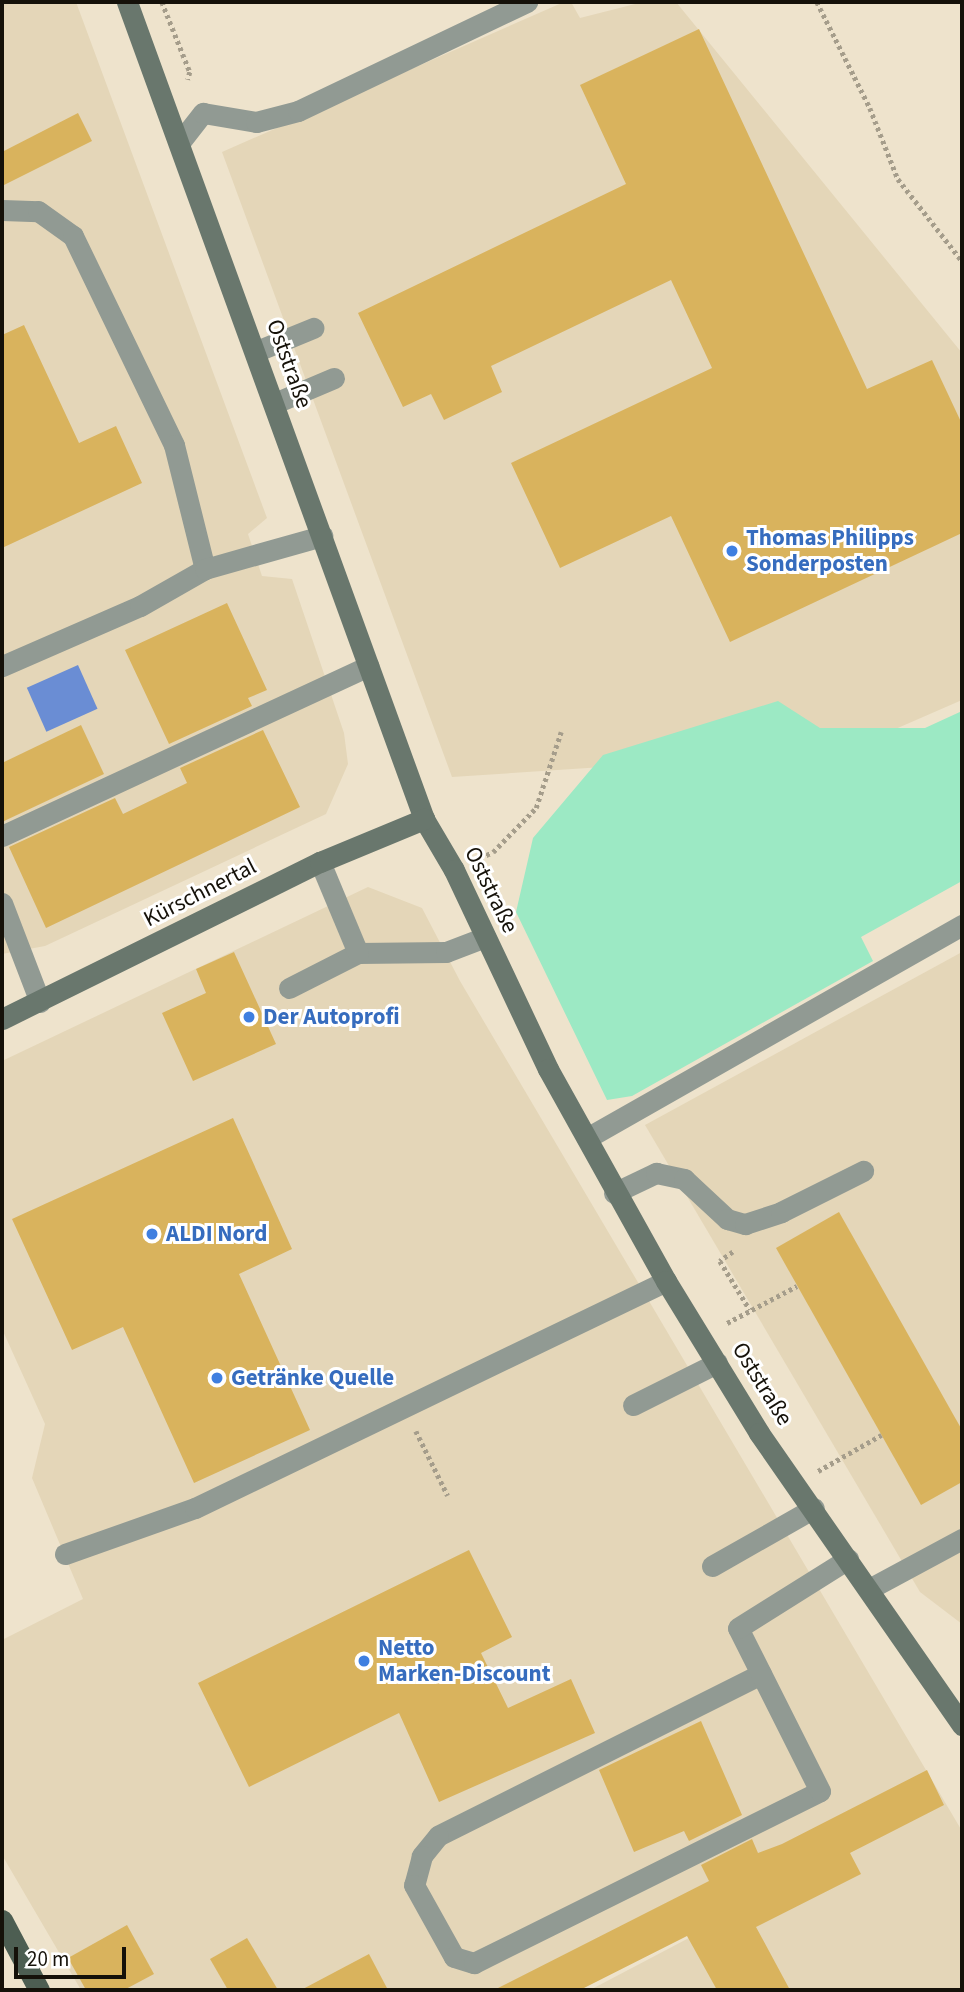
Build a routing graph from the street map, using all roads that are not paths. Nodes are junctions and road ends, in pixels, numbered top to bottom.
1 (128, 2) edge
2 (527, 2) edge
3 (180, 142) junction
4 (2, 210) edge
5 (313, 328) dead end
6 (257, 351) junction
7 (334, 378) dead end
8 (275, 403) junction
9 (322, 536) junction
10 (205, 569) junction
11 (2, 666) edge
12 (369, 666) junction
13 (424, 818) junction
14 (2, 836) edge
15 (320, 862) junction
16 (2, 903) edge
17 (962, 925) edge
18 (485, 937) junction
19 (358, 953) junction
20 (289, 988) dead end
21 (40, 1002) junction
22 (2, 1019) edge
23 (587, 1138) junction
24 (863, 1171) dead end
25 (614, 1193) junction
26 (666, 1281) junction
27 (717, 1363) junction
28 (633, 1405) dead end
29 (814, 1508) junction
30 (962, 1539) edge
31 (65, 1554) dead end
32 (848, 1559) junction
33 (712, 1566) dead end
34 (869, 1589) junction
35 (761, 1674) junction
36 (962, 1725) edge
37 (2, 1920) edge
38 (39, 1990) edge

1 - 3 street, Oststraße
2 - 3 lane
3 - 6 street, Oststraße
4 - 10 lane
5 - 6 lane
6 - 8 street, Oststraße
7 - 8 lane
8 - 9 street, Oststraße
9 - 10 lane
9 - 12 street, Oststraße
10 - 11 lane
12 - 13 street, Oststraße
12 - 14 lane
13 - 15 street, Kürschnertal
13 - 18 street, Oststraße
15 - 19 lane
15 - 21 street, Kürschnertal
16 - 21 lane
17 - 23 lane
18 - 19 lane
18 - 23 street, Oststraße
19 - 20 lane
21 - 22 street, Kürschnertal
23 - 25 street, Oststraße
24 - 25 lane
25 - 26 street, Oststraße
26 - 27 street, Oststraße
26 - 31 lane
27 - 28 lane
27 - 29 street, Oststraße
29 - 32 street, Oststraße
29 - 33 lane
30 - 34 lane
32 - 34 street, Oststraße
32 - 35 lane
34 - 36 street, Oststraße
35 - 35 lane
37 - 38 main road

